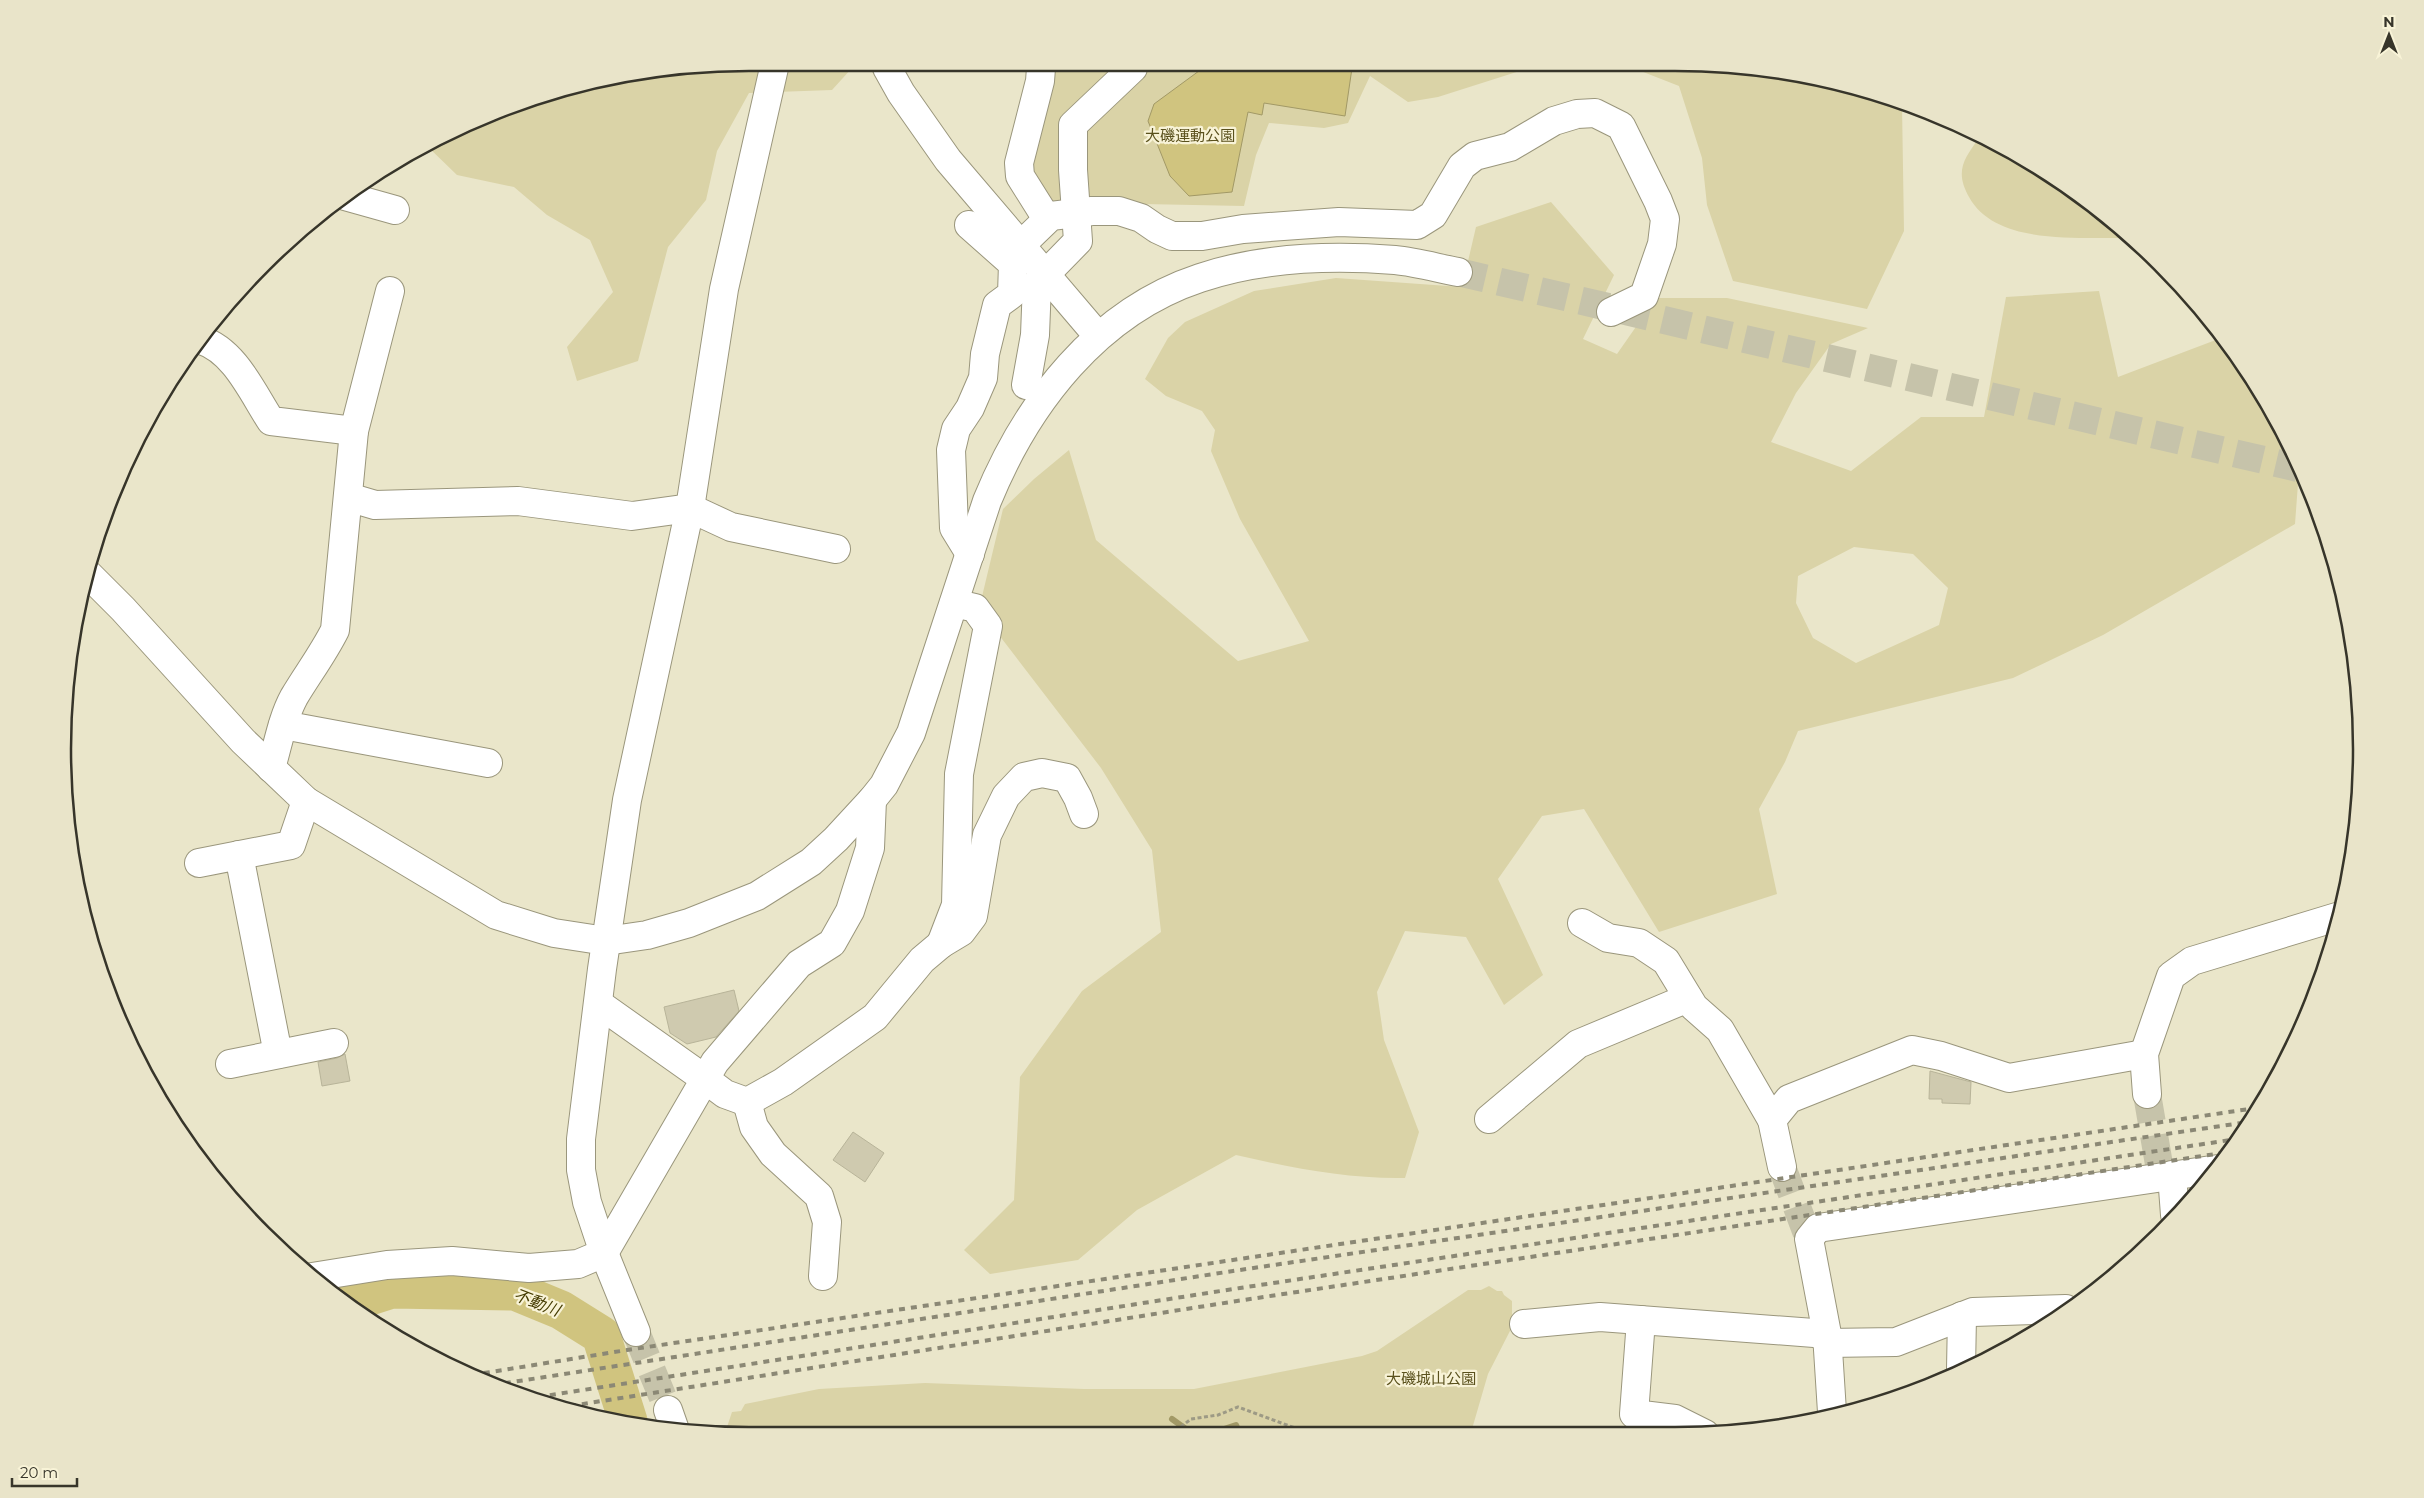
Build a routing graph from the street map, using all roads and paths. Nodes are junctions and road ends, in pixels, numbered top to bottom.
1 (773, 71) edge
2 (889, 71) edge
3 (1041, 71) edge
4 (1130, 71) edge
5 (353, 198) edge
6 (395, 210) dead end
7 (1076, 214) junction
8 (1047, 219) junction
9 (969, 225) dead end
10 (1022, 244) junction
11 (1458, 272) tunnel mouth
12 (1046, 274) junction
13 (390, 291) dead end
14 (1611, 312) dead end
15 (1098, 336) junction
16 (207, 342) edge
17 (1026, 385) dead end
18 (354, 431) junction
19 (348, 497) junction
20 (690, 508) junction
21 (836, 549) dead end
22 (970, 554) junction
23 (95, 597) edge
24 (954, 603) junction
25 (283, 726) junction
26 (488, 763) dead end
27 (271, 768) junction
28 (872, 800) junction
29 (306, 801) junction
30 (1084, 814) dead end
31 (239, 855) junction
32 (199, 864) dead end
33 (2331, 919) edge
34 (1582, 922) dead end
35 (606, 941) junction
36 (941, 944) junction
37 (1688, 998) junction
38 (599, 1004) junction
39 (334, 1043) dead end
40 (278, 1054) junction
41 (2144, 1054) junction
42 (230, 1064) dead end
43 (706, 1079) junction
44 (2147, 1094) tunnel mouth
45 (747, 1102) junction
46 (1489, 1119) dead end
47 (1772, 1120) junction
48 (1782, 1167) tunnel mouth
49 (2204, 1172) edge
50 (2167, 1182) junction
51 (2173, 1208) edge
52 (2165, 1217) edge
53 (604, 1253) junction
54 (321, 1275) edge
55 (823, 1276) dead end
56 (2057, 1309) edge
57 (1962, 1316) junction
58 (1641, 1320) junction
59 (1524, 1324) dead end
60 (636, 1332) tunnel mouth
61 (1827, 1339) junction
62 (1962, 1363) edge
63 (1832, 1408) edge
64 (1691, 1426) edge
65 (1182, 1427) edge
66 (1293, 1427) edge

1 - 20 street
2 - 10 street
3 - 8 street
4 - 7 street
5 - 6 street
7 - 8 street
7 - 12 street
7 - 14 street
8 - 10 street
9 - 22 street
10 - 12 street
11 - 15 street
12 - 15 street
12 - 17 street
13 - 18 street
15 - 22 street
16 - 18 street
18 - 19 street
19 - 20 street
19 - 25 street
20 - 21 street
20 - 35 street
22 - 24 street
23 - 27 street
24 - 28 street
24 - 36 street
25 - 26 street
25 - 27 street
27 - 29 street
28 - 35 street
28 - 43 street
29 - 31 street
29 - 35 street
30 - 36 street
31 - 32 street
31 - 40 street
33 - 41 street
34 - 37 street
35 - 38 street
36 - 45 street
37 - 46 street
37 - 47 street
38 - 43 street
38 - 53 street
39 - 40 street
40 - 42 street
41 - 44 street
41 - 47 street
43 - 45 street
43 - 53 street
45 - 55 street
47 - 48 street
49 - 50 street
50 - 51 street
50 - 52 street
50 - 61 street
53 - 54 street
53 - 60 street
56 - 57 street
57 - 61 street
57 - 62 street
58 - 59 street
58 - 61 street
58 - 64 street
61 - 63 street
65 - 66 path

